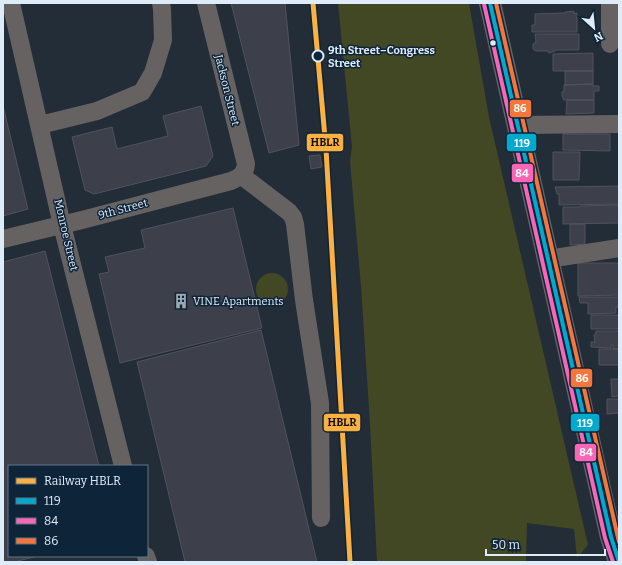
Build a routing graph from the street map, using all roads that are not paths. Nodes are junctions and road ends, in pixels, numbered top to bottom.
1 (11, 3) edge
2 (161, 3) edge
3 (206, 3) edge
4 (490, 3) edge
5 (610, 3) edge
6 (610, 44) dead end
7 (619, 124) edge
8 (40, 125) junction
9 (518, 126) junction
10 (242, 176) junction
11 (62, 225) junction
12 (3, 240) edge
13 (619, 248) edge
14 (548, 259) junction
15 (123, 465) edge
16 (320, 518) dead end
17 (619, 562) edge

1 - 8 street, Monroe Street
2 - 8 street
3 - 10 street, Jackson Street
4 - 9 main road
5 - 6 street
7 - 9 street
8 - 11 street, Monroe Street
9 - 14 main road
10 - 11 street, 9th Street
10 - 16 street
11 - 12 street, 9th Street
11 - 15 street, Monroe Street
13 - 14 street
14 - 17 main road

